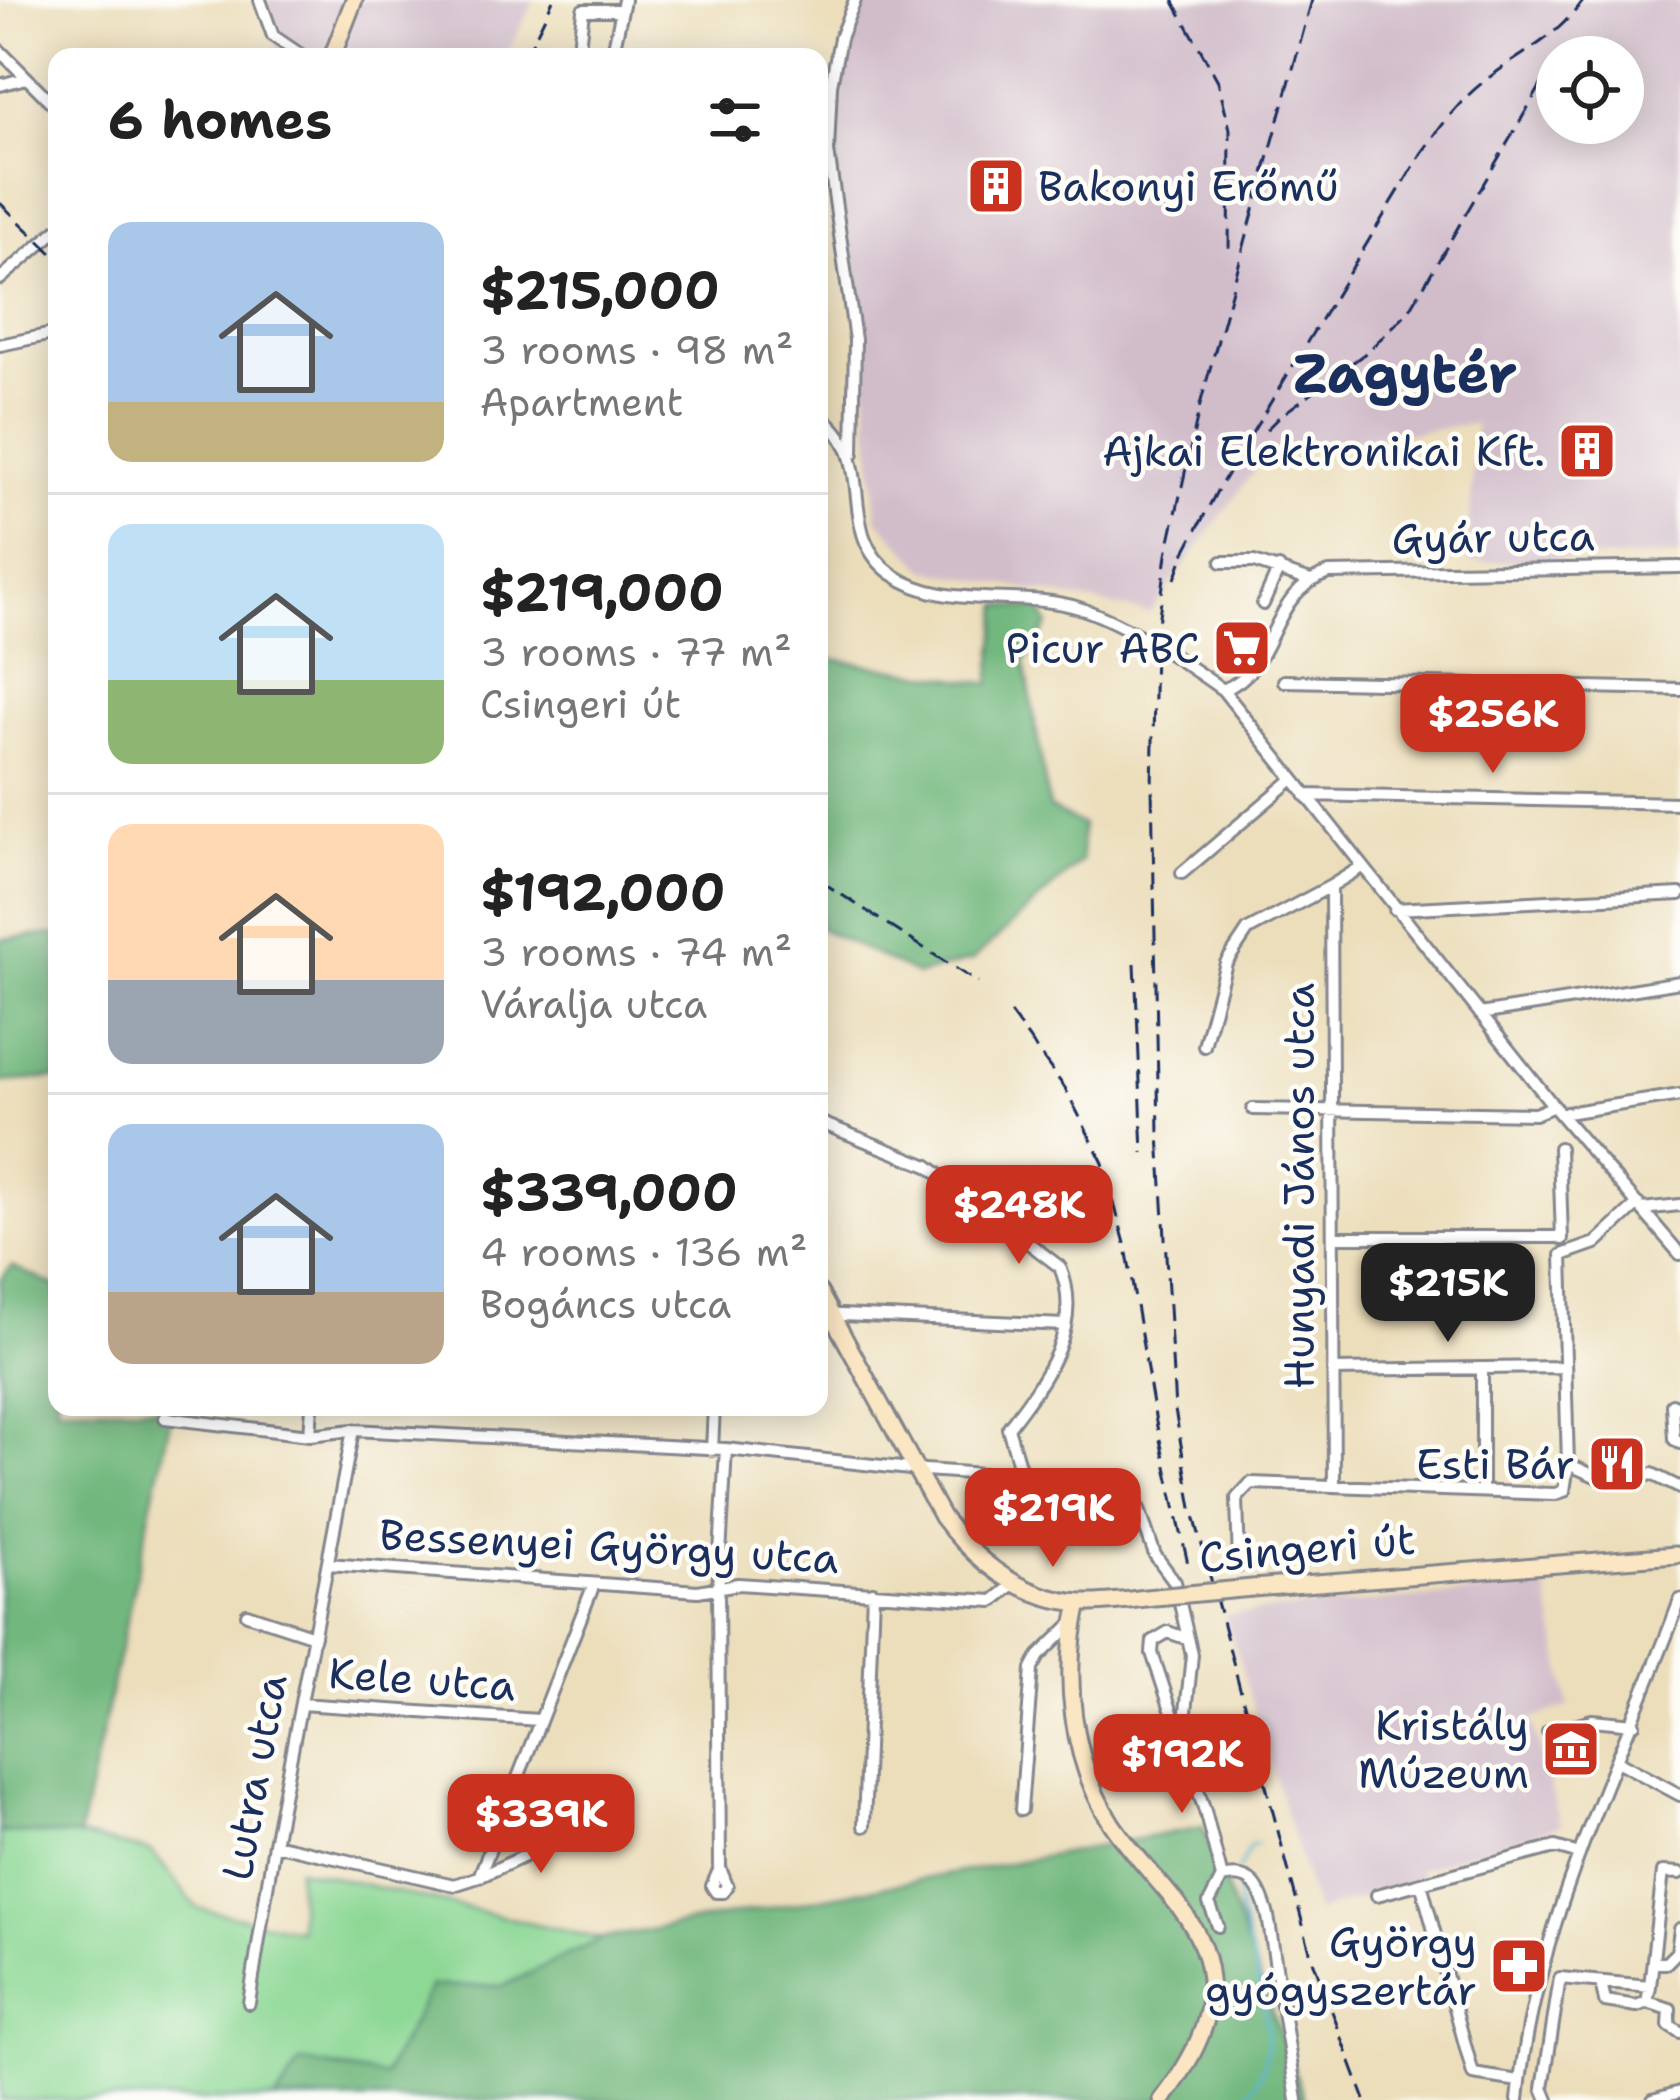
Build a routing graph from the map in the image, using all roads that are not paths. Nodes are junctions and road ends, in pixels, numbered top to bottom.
1 (260, 0) edge
2 (354, 0) edge
3 (855, 0) edge
4 (622, 5) edge
5 (291, 48) edge
6 (335, 48) edge
7 (579, 48) edge
8 (614, 48) edge
9 (0, 51) edge
10 (26, 78) junction
11 (0, 85) edge
12 (48, 99) edge
13 (828, 108) edge
14 (828, 177) edge
15 (48, 238) edge
16 (0, 279) edge
17 (48, 335) edge
18 (0, 345) edge
19 (828, 421) edge
20 (853, 457) junction
21 (1222, 562) dead end
22 (1680, 567) edge
23 (1279, 568) junction
24 (1308, 580) junction
25 (1263, 604) dead end
26 (1246, 680) junction
27 (1284, 681) dead end
28 (1680, 689) edge
29 (1222, 690) junction
30 (1239, 709) junction
31 (1293, 779) junction
32 (1305, 795) junction
33 (1680, 803) edge
34 (1363, 866) junction
35 (1182, 873) dead end
36 (1331, 886) junction
37 (1680, 894) edge
38 (1395, 909) junction
39 (1680, 982) edge
40 (1480, 1014) junction
41 (1204, 1046) dead end
42 (1680, 1095) edge
43 (1253, 1109) dead end
44 (1332, 1110) junction
45 (1557, 1110) junction
46 (828, 1126) edge
47 (1559, 1148) dead end
48 (1680, 1205) edge
49 (1640, 1206) junction
50 (1333, 1238) junction
51 (1562, 1238) junction
52 (1680, 1254) edge
53 (1562, 1255) junction
54 (828, 1315) edge
55 (828, 1320) edge
56 (1065, 1324) junction
57 (1563, 1366) junction
58 (1482, 1368) junction
59 (1334, 1370) junction
60 (1680, 1408) edge
61 (311, 1416) edge
62 (714, 1416) edge
63 (165, 1418) dead end
64 (353, 1430) junction
65 (310, 1436) junction
66 (1680, 1443) edge
67 (727, 1449) junction
68 (712, 1450) junction
69 (1568, 1464) junction
70 (916, 1469) junction
71 (1022, 1475) junction
72 (1334, 1486) junction
73 (1680, 1488) edge
74 (1482, 1491) junction
75 (1679, 1553) edge
76 (328, 1564) junction
77 (1240, 1566) dead end
78 (1015, 1583) junction
79 (594, 1584) junction
80 (718, 1590) junction
81 (873, 1592) junction
82 (1680, 1600) edge
83 (1079, 1603) junction
84 (248, 1614) dead end
85 (1074, 1622) junction
86 (314, 1636) junction
87 (1186, 1638) junction
88 (301, 1704) junction
89 (539, 1720) junction
90 (1634, 1724) junction
91 (1548, 1732) dead end
92 (1180, 1742) junction
93 (1617, 1761) junction
94 (1089, 1774) junction
95 (1680, 1795) edge
96 (1021, 1810) dead end
97 (864, 1826) dead end
98 (594, 1831) dead end
99 (274, 1844) junction
100 (1576, 1853) junction
101 (720, 1868) dead end
102 (1680, 1873) edge
103 (479, 1877) junction
104 (1222, 1878) junction
105 (1420, 1883) junction
106 (1377, 1895) dead end
107 (1218, 1926) dead end
108 (1680, 1929) edge
109 (1653, 1963) junction
110 (1540, 1974) junction
111 (1560, 1978) junction
112 (1601, 1982) junction
113 (1650, 1986) junction
114 (248, 2002) dead end
115 (1647, 2002) junction
116 (1680, 2032) edge
117 (1519, 2081) junction
118 (1680, 2092) edge
119 (1162, 2100) edge
120 (1297, 2100) edge
121 (1517, 2100) edge
122 (1548, 2100) edge
123 (1653, 2100) edge

1 - 5 street
2 - 6 main road
3 - 13 street
4 - 7 street
4 - 8 street
9 - 10 street
10 - 11 street
10 - 12 street
14 - 20 street
15 - 16 street
17 - 18 street
19 - 20 street
20 - 29 street
21 - 23 street
22 - 24 street, Gyár utca
23 - 24 street
23 - 25 street
24 - 26 street
26 - 29 street
26 - 30 street
27 - 28 street
29 - 30 street
30 - 31 street
31 - 32 street
31 - 35 street
32 - 33 street
32 - 34 street
34 - 36 street, Hunyadi János utca
34 - 38 street
36 - 41 street, Hunyadi János utca
36 - 44 street, Hunyadi János utca
37 - 38 street
38 - 40 street
39 - 40 street
40 - 45 street
42 - 45 street
43 - 44 street
44 - 45 street
44 - 50 street, Hunyadi János utca
45 - 49 street
46 - 56 street
47 - 51 street
48 - 49 street
49 - 52 street
49 - 53 street
50 - 51 street
50 - 59 street, Hunyadi János utca
51 - 53 street
53 - 57 street
54 - 56 street
55 - 70 main road, Csingeri út
56 - 71 street
57 - 58 street
57 - 69 street
58 - 59 street
58 - 74 street
59 - 72 street, Hunyadi János utca
60 - 66 street
61 - 65 street
62 - 68 street
63 - 65 street
64 - 65 street
64 - 68 street
64 - 76 street, Bessenyei György utca
67 - 68 street
67 - 70 street
67 - 80 street
69 - 73 street
69 - 74 street
70 - 71 street
70 - 78 main road, Csingeri út
71 - 87 street
72 - 74 street
72 - 77 street
75 - 83 main road, Csingeri út, bridge
76 - 79 street, Bessenyei György utca
76 - 86 street, Lutra utca
78 - 81 street, Bessenyei György utca
78 - 83 main road, Csingeri út
79 - 80 street, Bessenyei György utca
79 - 89 street
80 - 81 street, Bessenyei György utca
80 - 101 street
81 - 97 street
82 - 90 street
83 - 85 main road
84 - 86 street
85 - 94 main road
85 - 96 street
86 - 88 street, Lutra utca
87 - 92 street
87 - 92 street
88 - 89 street, Kele utca
88 - 99 street, Lutra utca
89 - 103 street
90 - 91 street
90 - 93 street
92 - 94 street
92 - 104 street
93 - 95 street
93 - 100 street
94 - 119 main road
98 - 103 street
99 - 103 street
99 - 114 street, Lutra utca
100 - 105 street
100 - 110 street
102 - 109 street
104 - 107 street
104 - 120 street
105 - 106 street
105 - 117 street
108 - 109 street
109 - 113 street
110 - 111 street
110 - 117 street
111 - 112 street
111 - 122 street
112 - 113 street
112 - 115 street
113 - 115 street
115 - 116 street
117 - 121 street
118 - 123 street

